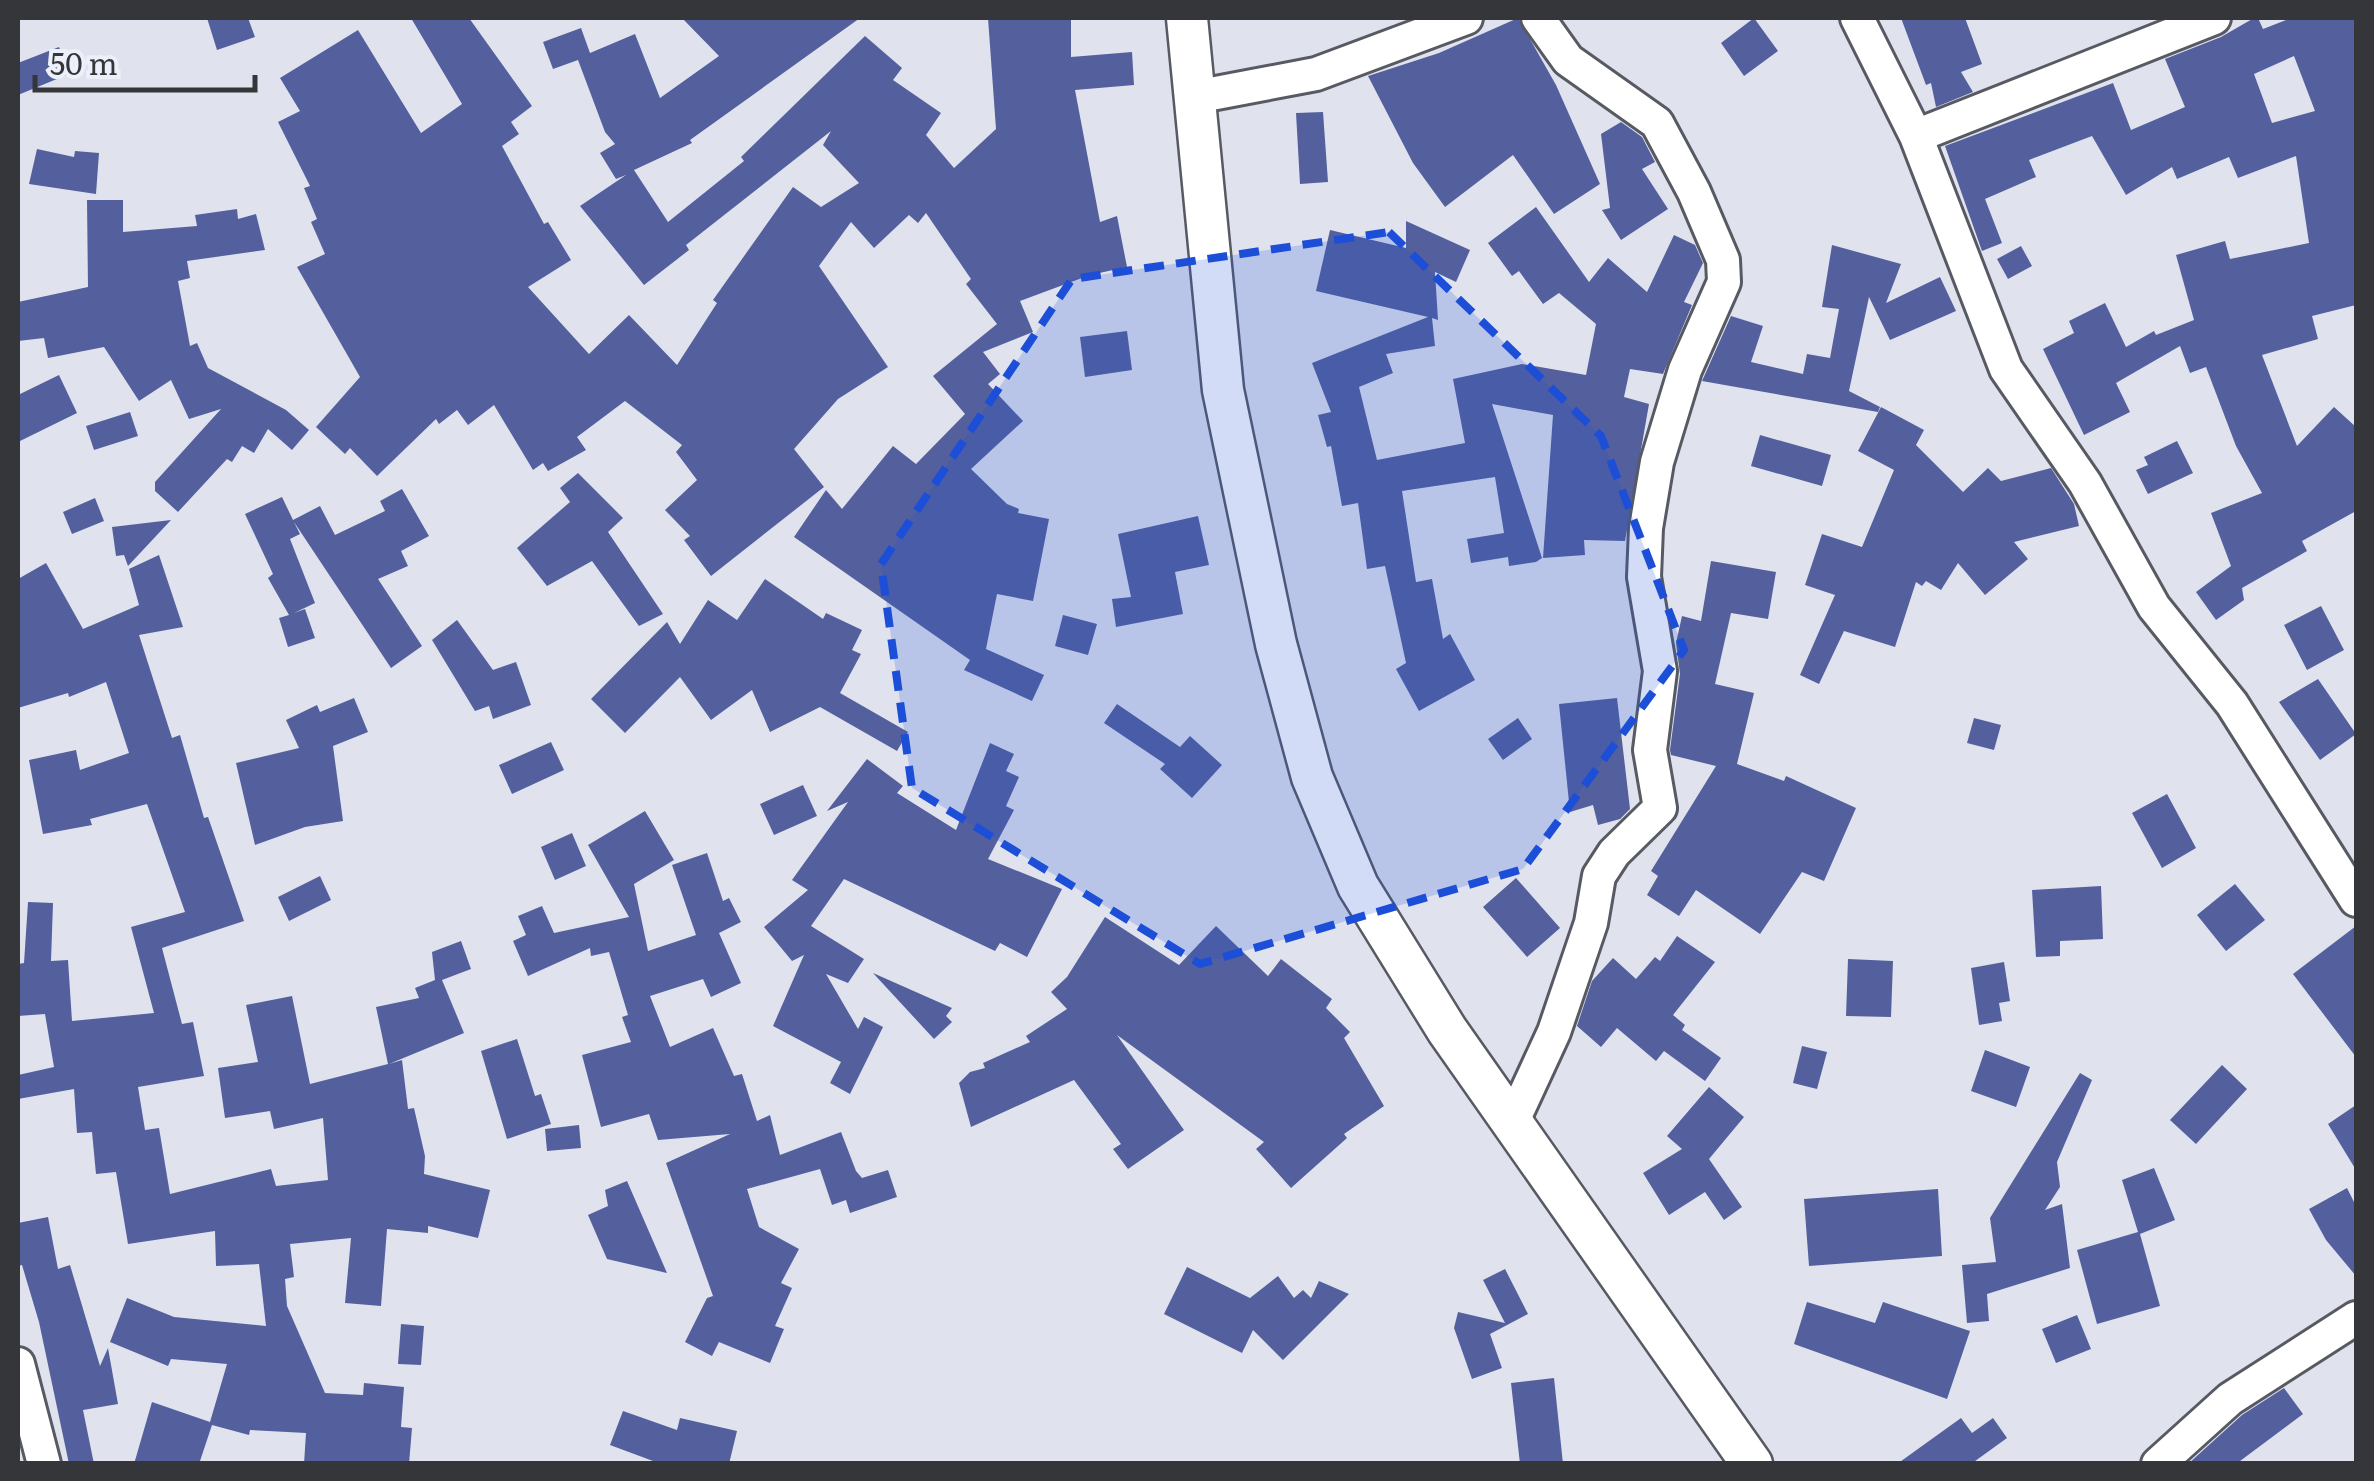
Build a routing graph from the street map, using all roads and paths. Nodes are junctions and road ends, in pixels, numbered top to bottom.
1 (1187, 18) edge
2 (1466, 18) edge
3 (1538, 18) edge
4 (1857, 18) edge
5 (2214, 18) edge
6 (1195, 97) junction
7 (1916, 136) junction
8 (2356, 900) edge
9 (1512, 1123) junction
10 (2356, 1318) edge
11 (18, 1364) edge
12 (44, 1464) edge
13 (1752, 1464) edge
14 (2158, 1464) edge

1 - 6 main road
2 - 6 street
3 - 9 street
4 - 7 street
5 - 7 street
6 - 9 main road
7 - 8 street
9 - 13 main road
10 - 14 street
11 - 12 street

